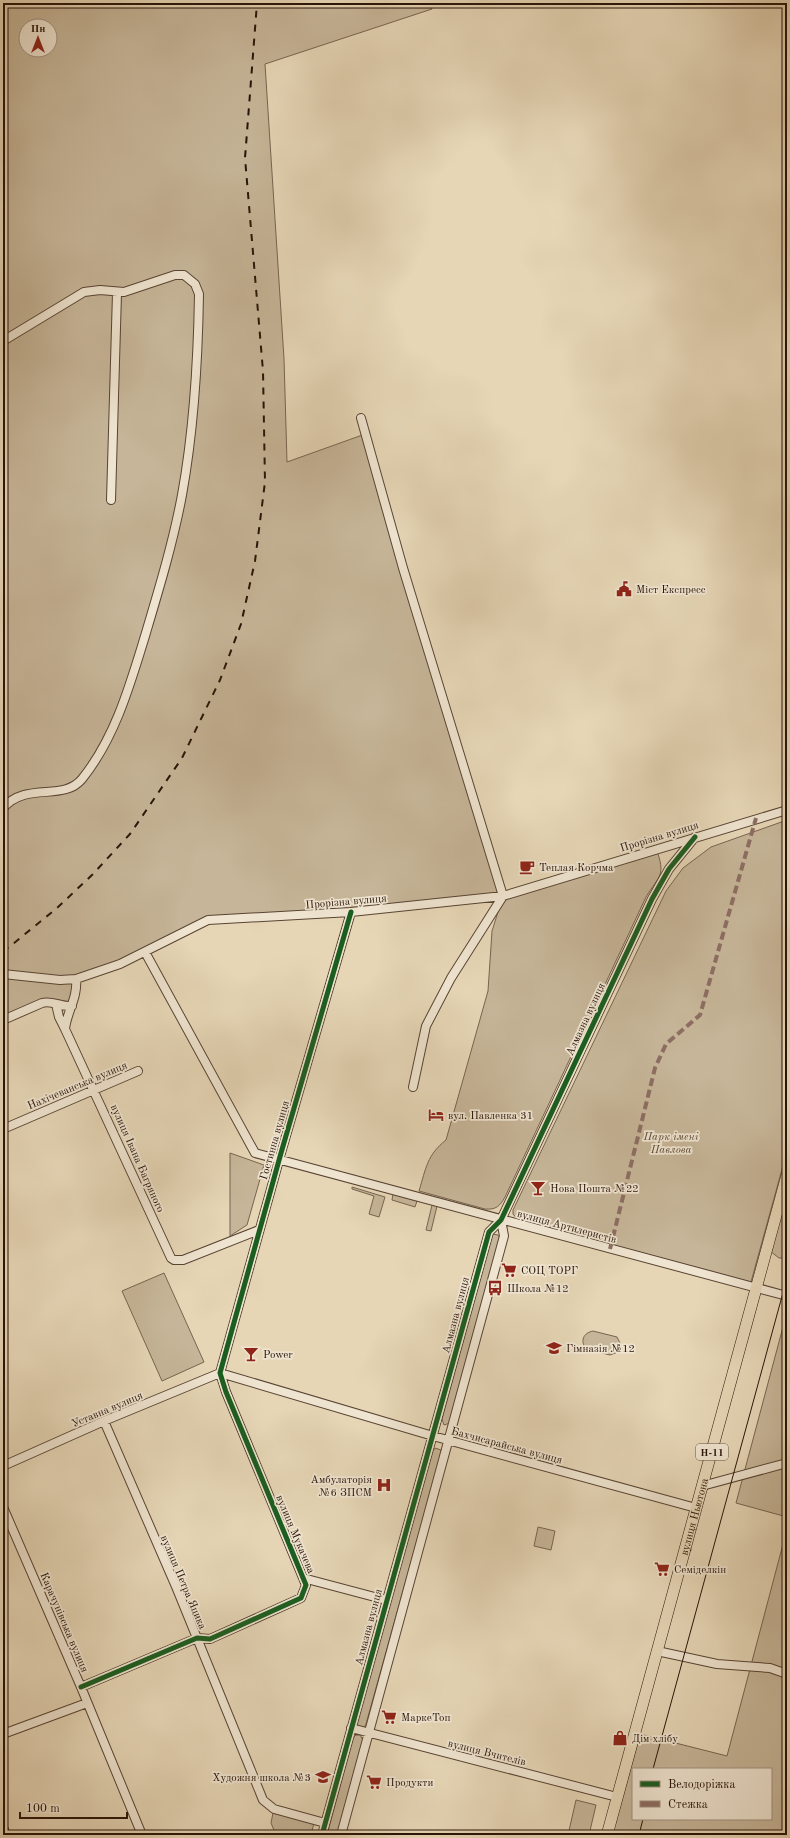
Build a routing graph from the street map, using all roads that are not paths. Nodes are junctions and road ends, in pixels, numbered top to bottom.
1 (117, 293) junction
2 (3, 341) edge
3 (361, 418) dead end
4 (111, 500) dead end
5 (3, 808) edge
6 (787, 810) edge
7 (695, 837) junction
8 (503, 896) junction
9 (350, 912) junction
10 (145, 952) junction
11 (3, 974) edge
12 (76, 979) junction
13 (56, 1004) junction
14 (72, 1006) junction
15 (3, 1020) edge
16 (65, 1029) junction
17 (138, 1071) dead end
18 (413, 1087) dead end
19 (95, 1090) junction
20 (3, 1129) edge
21 (279, 1160) junction
22 (787, 1175) edge
23 (501, 1220) junction
24 (259, 1230) junction
25 (756, 1288) junction
26 (787, 1296) edge
27 (220, 1373) junction
28 (104, 1421) junction
29 (433, 1436) junction
30 (450, 1440) junction
31 (787, 1463) edge
32 (3, 1466) edge
33 (702, 1486) junction
34 (3, 1507) edge
35 (696, 1508) junction
36 (303, 1578) junction
37 (386, 1600) junction
38 (197, 1638) junction
39 (657, 1651) junction
40 (787, 1674) edge
41 (81, 1687) junction
42 (87, 1703) junction
43 (351, 1728) junction
44 (369, 1732) junction
45 (3, 1734) edge
46 (617, 1797) junction
47 (325, 1823) junction
48 (3, 1827) edge
49 (6, 1835) edge
50 (142, 1835) edge
51 (322, 1835) edge
52 (341, 1835) edge
53 (607, 1835) edge

1 - 2 street
1 - 4 street
1 - 5 street
3 - 8 street
6 - 7 street, Прорізна вулиця
7 - 8 street, Прорізна вулиця
7 - 23 street, Алмазна вулиця
8 - 9 street, Прорізна вулиця
8 - 18 street
9 - 10 street, Прорізна вулиця
9 - 21 street, Гостинна вулиця
10 - 12 street, Прорізна вулиця
10 - 21 street, вулиця Артилеристів
11 - 12 street, Прорізна вулиця
12 - 14 street
13 - 14 street
13 - 15 street
13 - 16 street, вулиця Івана Багряного
14 - 16 street
16 - 19 street, вулиця Івана Багряного
17 - 19 street, Нахічеванська вулиця
19 - 20 street, Нахічеванська вулиця
19 - 24 street, вулиця Івана Багряного
21 - 23 street, вулиця Артилеристів
21 - 24 street, Гостинна вулиця
22 - 25 main road, вулиця Ньютона / Н-11
23 - 25 street, вулиця Артилеристів
23 - 29 street, Алмазна вулиця
23 - 30 street
24 - 27 street, Гостинна вулиця
25 - 26 street, вулиця Артилеристів
25 - 33 main road, вулиця Ньютона / Н-11
27 - 28 street, Уставна вулиця
27 - 29 street, Бахчисарайська вулиця
27 - 36 street, вулиця Мукачева
28 - 32 street, Уставна вулиця
28 - 38 street, вулиця Петра Яцика
29 - 30 street, Бахчисарайська вулиця
29 - 37 street, Алмазна вулиця
30 - 35 street, Бахчисарайська вулиця
30 - 44 street
31 - 33 street
33 - 35 main road, вулиця Ньютона / Н-11
34 - 41 street, Карачунівська вулиця
35 - 39 main road, вулиця Ньютона / Н-11
36 - 37 street
36 - 38 street, вулиця Мукачева
37 - 43 street, Алмазна вулиця
38 - 41 street, вулиця Мукачева
38 - 47 street, вулиця Петра Яцика
39 - 40 street
39 - 46 main road, вулиця Ньютона / Н-11
41 - 42 street, Карачунівська вулиця
42 - 45 street
42 - 50 street, Карачунівська вулиця
43 - 44 street, вулиця Вчителів
43 - 47 street, Алмазна вулиця
44 - 46 street, вулиця Вчителів
44 - 52 street
46 - 53 main road, вулиця Ньютона / Н-11
47 - 51 street, Алмазна вулиця
48 - 49 street

